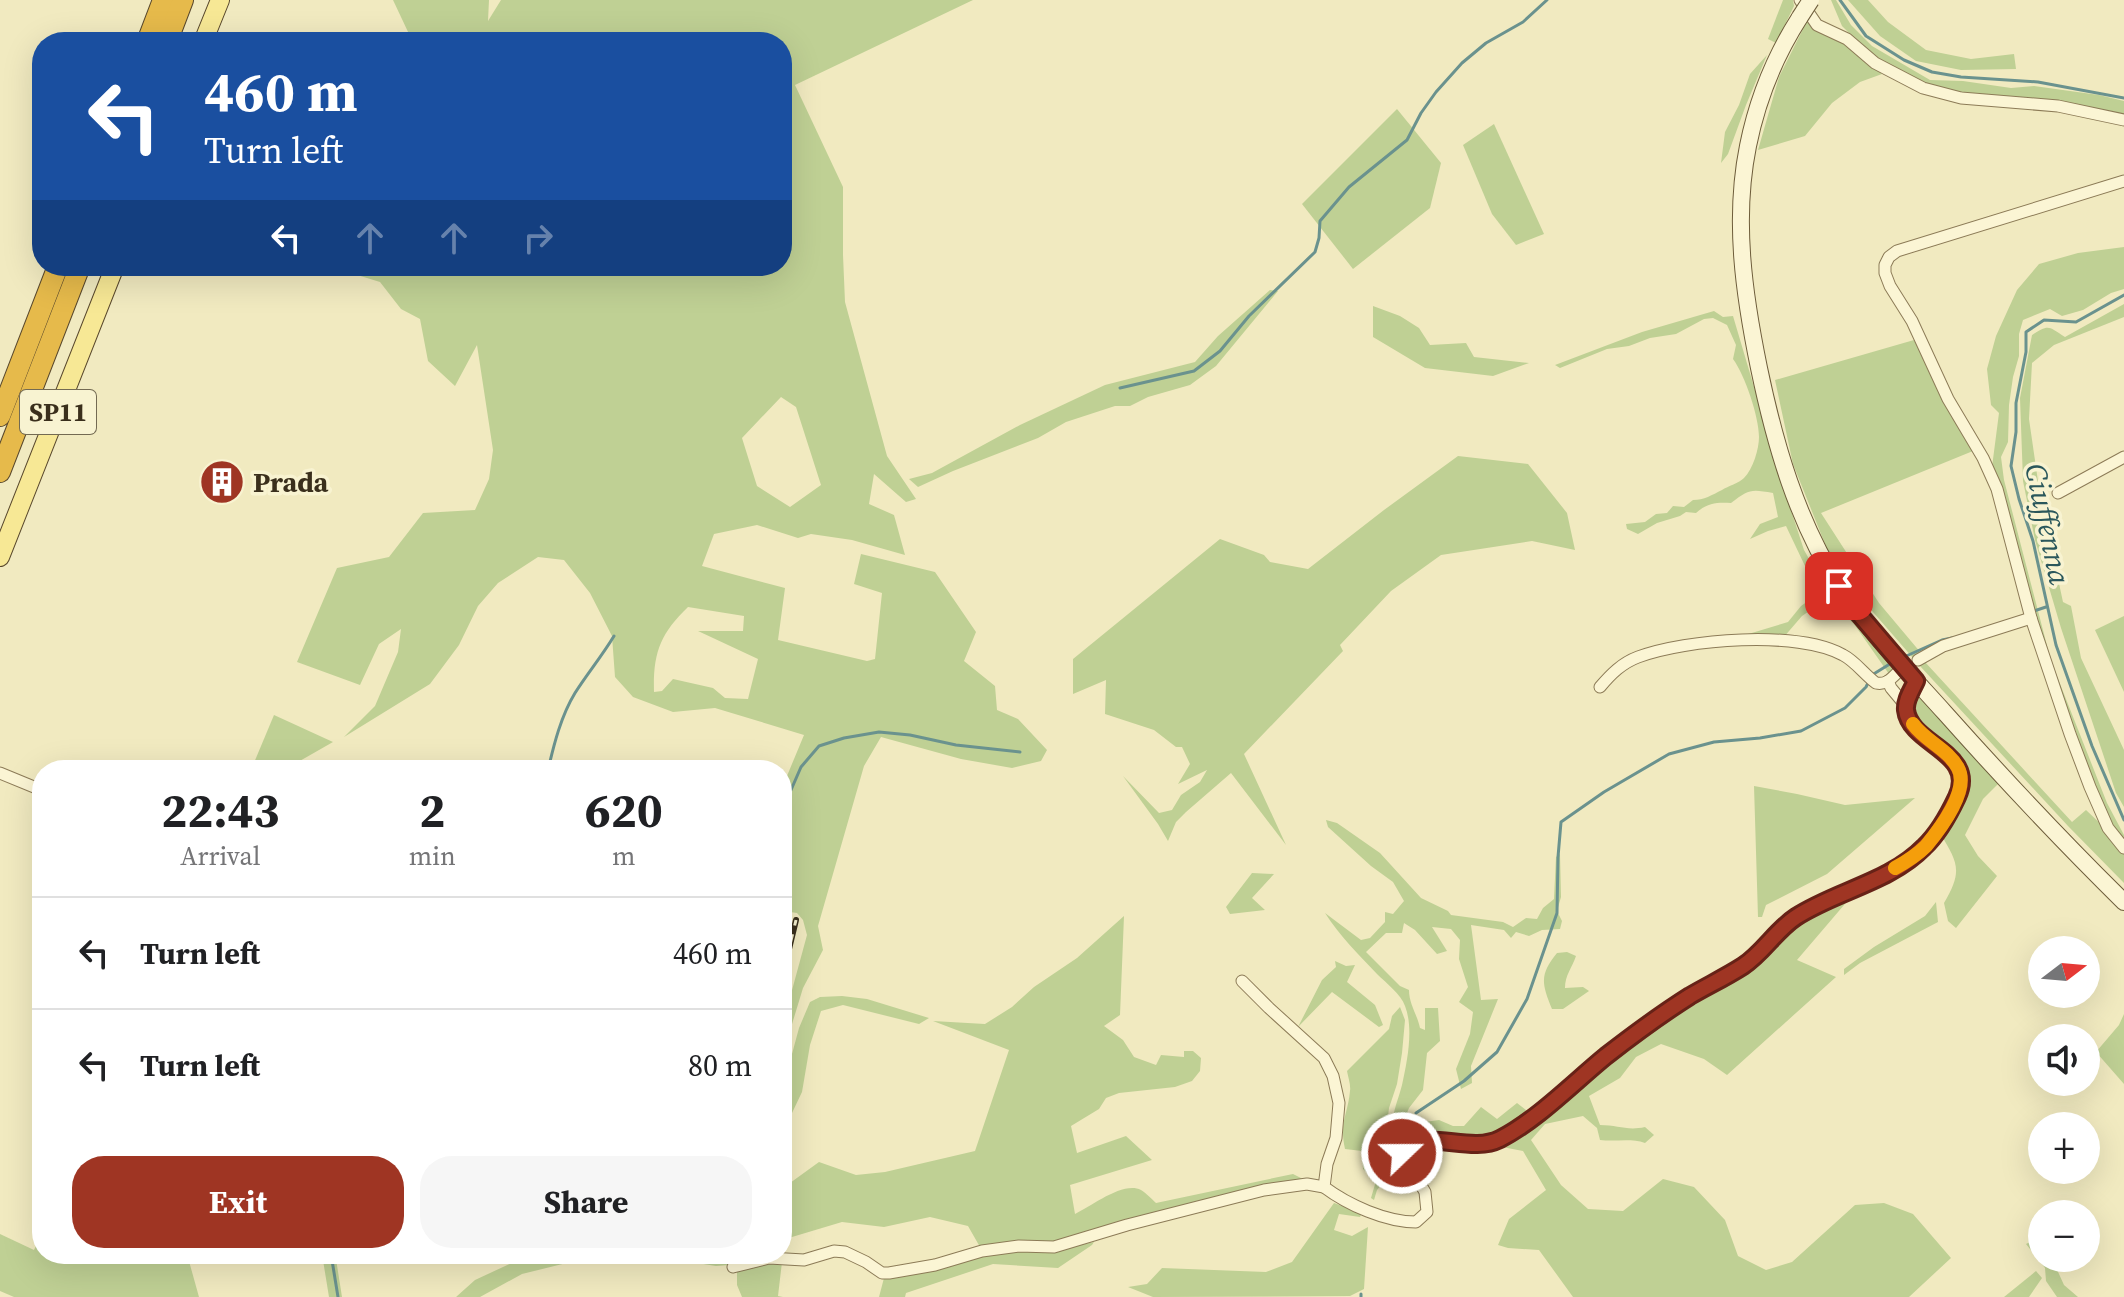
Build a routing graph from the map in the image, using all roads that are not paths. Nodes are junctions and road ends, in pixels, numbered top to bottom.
1 (163, 0) edge
2 (183, 0) edge
3 (220, 0) edge
4 (1800, 0) edge
5 (1811, 0) edge
6 (151, 32) edge
7 (171, 32) edge
8 (207, 32) edge
9 (2124, 120) edge
10 (2124, 181) edge
11 (54, 276) edge
12 (76, 276) edge
13 (111, 276) edge
14 (0, 416) edge
15 (2124, 457) edge
16 (0, 472) edge
17 (2058, 493) dead end
18 (0, 557) edge
19 (2031, 618) junction
20 (1918, 660) dead end
21 (1898, 672) dead end
22 (1888, 681) junction
23 (1916, 681) junction
24 (1600, 687) dead end
25 (1906, 706) junction
26 (0, 773) edge
27 (32, 786) edge
28 (2124, 848) edge
29 (2124, 902) edge
30 (1242, 981) dead end
31 (1324, 1187) junction
32 (792, 1259) edge
33 (745, 1264) edge
34 (733, 1267) dead end

1 - 6 highway
2 - 7 highway
3 - 8 main road
4 - 9 street
5 - 23 main road, bridge
10 - 19 street
11 - 14 highway
12 - 16 highway
13 - 18 main road, SP11
15 - 17 street
19 - 20 street
19 - 28 street
21 - 22 street
22 - 24 street
22 - 25 street
23 - 25 street
23 - 29 main road
25 - 31 street
26 - 27 street
30 - 31 street
31 - 32 street
33 - 34 street

